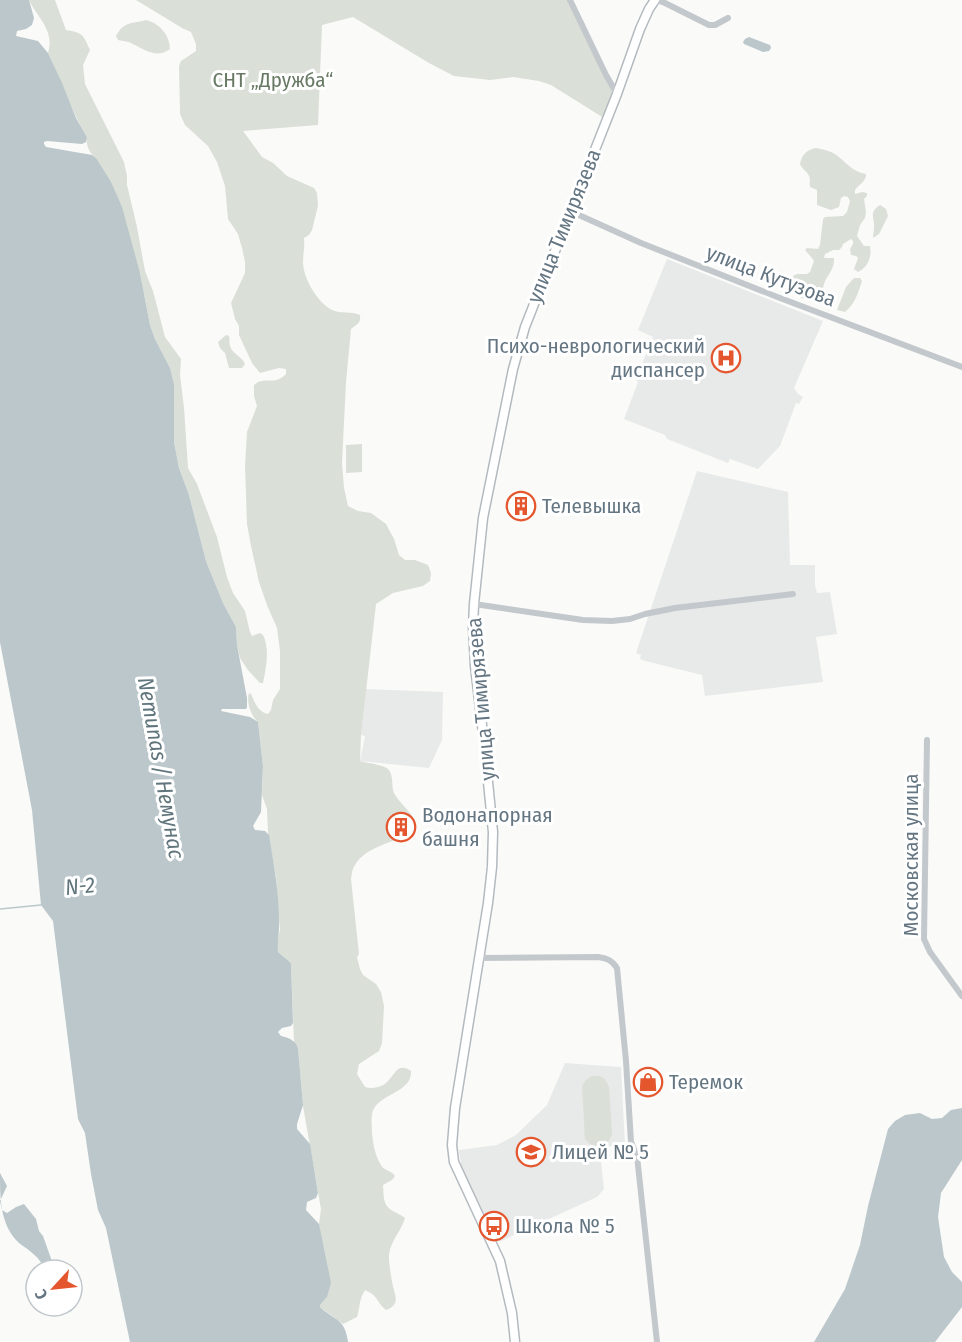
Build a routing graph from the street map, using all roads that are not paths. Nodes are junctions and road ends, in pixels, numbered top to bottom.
1 (570, 0) edge
2 (656, 0) edge
3 (728, 18) dead end
4 (617, 94) junction
5 (570, 211) junction
6 (962, 367) edge
7 (794, 594) dead end
8 (474, 604) junction
9 (927, 740) dead end
10 (479, 958) junction
11 (962, 996) edge
12 (515, 1342) edge
13 (657, 1342) edge

1 - 4 street
2 - 3 street
2 - 4 main road, улица Тимирязева
4 - 5 main road, улица Тимирязева
5 - 6 street, улица Кутузова
5 - 8 main road, улица Тимирязева
7 - 8 street
8 - 10 main road, улица Тимирязева
9 - 11 street, Московская улица
10 - 12 main road, улица Тимирязева
10 - 13 street

